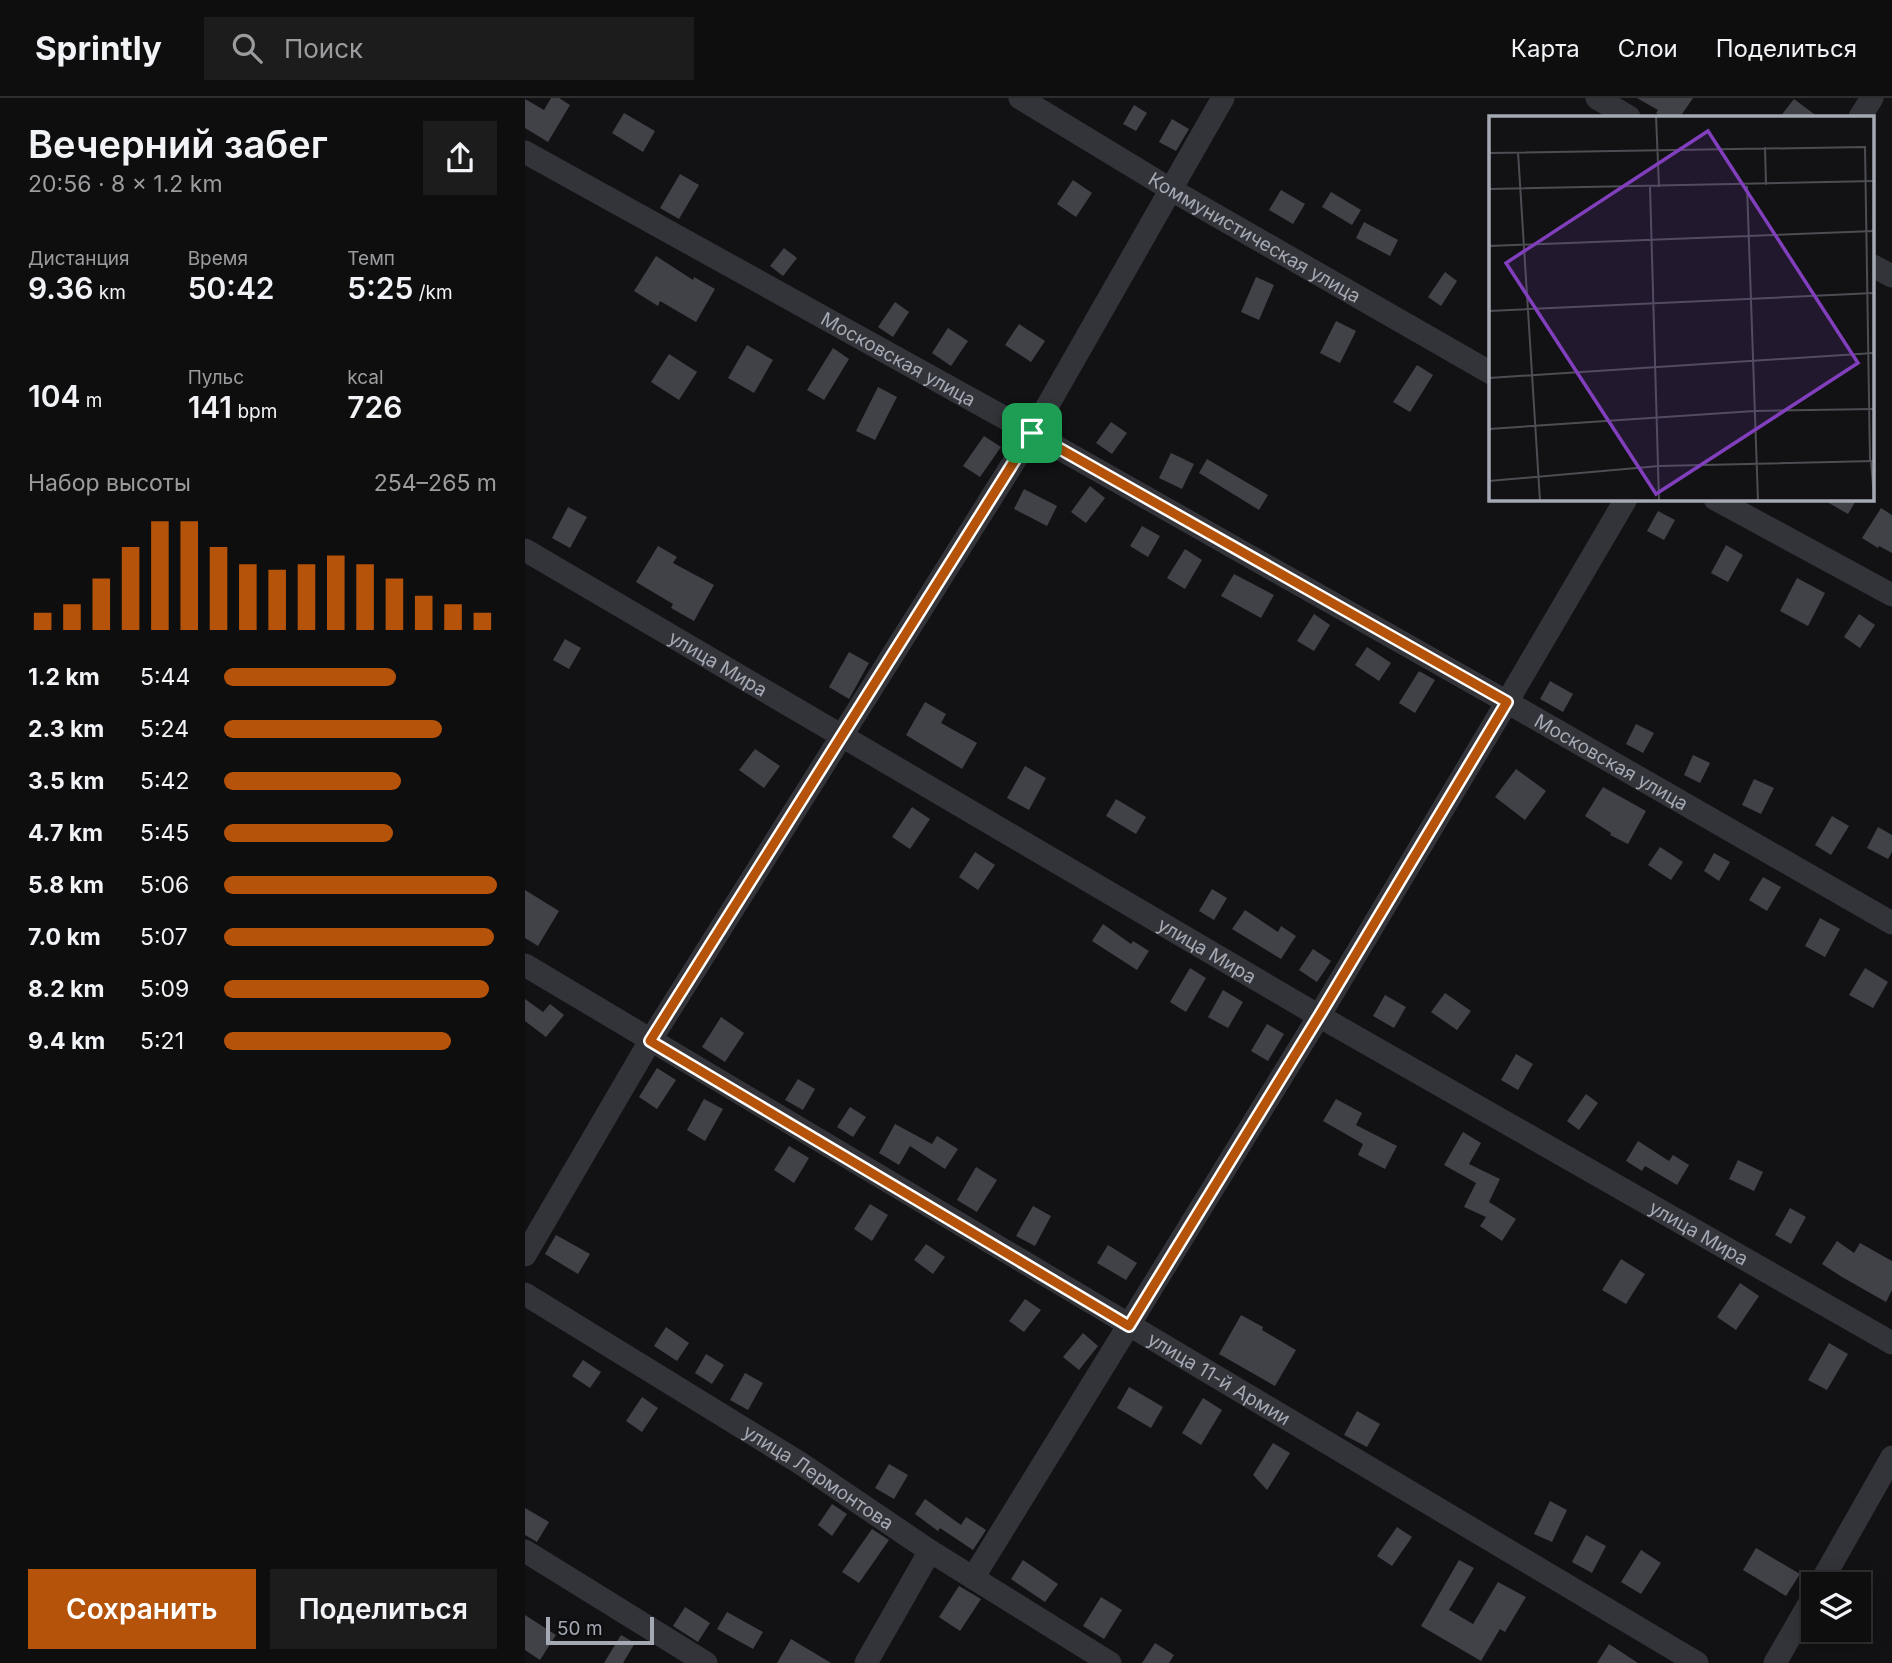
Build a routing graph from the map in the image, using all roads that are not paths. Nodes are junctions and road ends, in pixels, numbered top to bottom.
1 (1020, 98) edge
2 (1223, 98) edge
3 (1597, 98) edge
4 (1872, 98) edge
5 (1627, 116) edge
6 (1861, 116) edge
7 (525, 152) edge
8 (1170, 189) junction
9 (1875, 267) edge
10 (1892, 276) edge
11 (1489, 372) edge
12 (1032, 433) junction
13 (1625, 500) edge
14 (1717, 500) edge
15 (525, 550) edge
16 (1892, 595) edge
17 (1507, 702) junction
18 (842, 737) junction
19 (1892, 923) edge
20 (525, 965) edge
21 (1319, 1016) junction
22 (650, 1041) junction
23 (525, 1255) edge
24 (525, 1294) edge
25 (1129, 1326) junction
26 (1892, 1343) edge
27 (1892, 1457) edge
28 (525, 1551) edge
29 (930, 1551) junction
30 (1827, 1572) edge
31 (973, 1578) junction
32 (1801, 1618) edge
33 (706, 1663) edge
34 (866, 1663) edge
35 (1110, 1663) edge
36 (1697, 1663) edge
37 (1776, 1663) edge

1 - 8 street, Коммунистическая улица
2 - 8 street
3 - 5 street
4 - 6 street
7 - 12 street, Московская улица
8 - 11 street, Коммунистическая улица
8 - 12 street
9 - 10 street
12 - 17 street, Московская улица
12 - 18 street
13 - 17 street
14 - 16 street
15 - 18 street, улица Мира
17 - 19 street, Московская улица
17 - 21 street
18 - 21 street, улица Мира
18 - 22 street
20 - 22 street, улица 11-й Армии
21 - 25 street
21 - 26 street, улица Мира
22 - 23 street
22 - 25 street, улица 11-й Армии
24 - 29 street, улица Лермонтова
25 - 31 street
25 - 36 street, улица 11-й Армии
27 - 30 street
28 - 33 street
29 - 31 street, улица Лермонтова
29 - 34 street
31 - 35 street, улица Лермонтова
32 - 37 street

